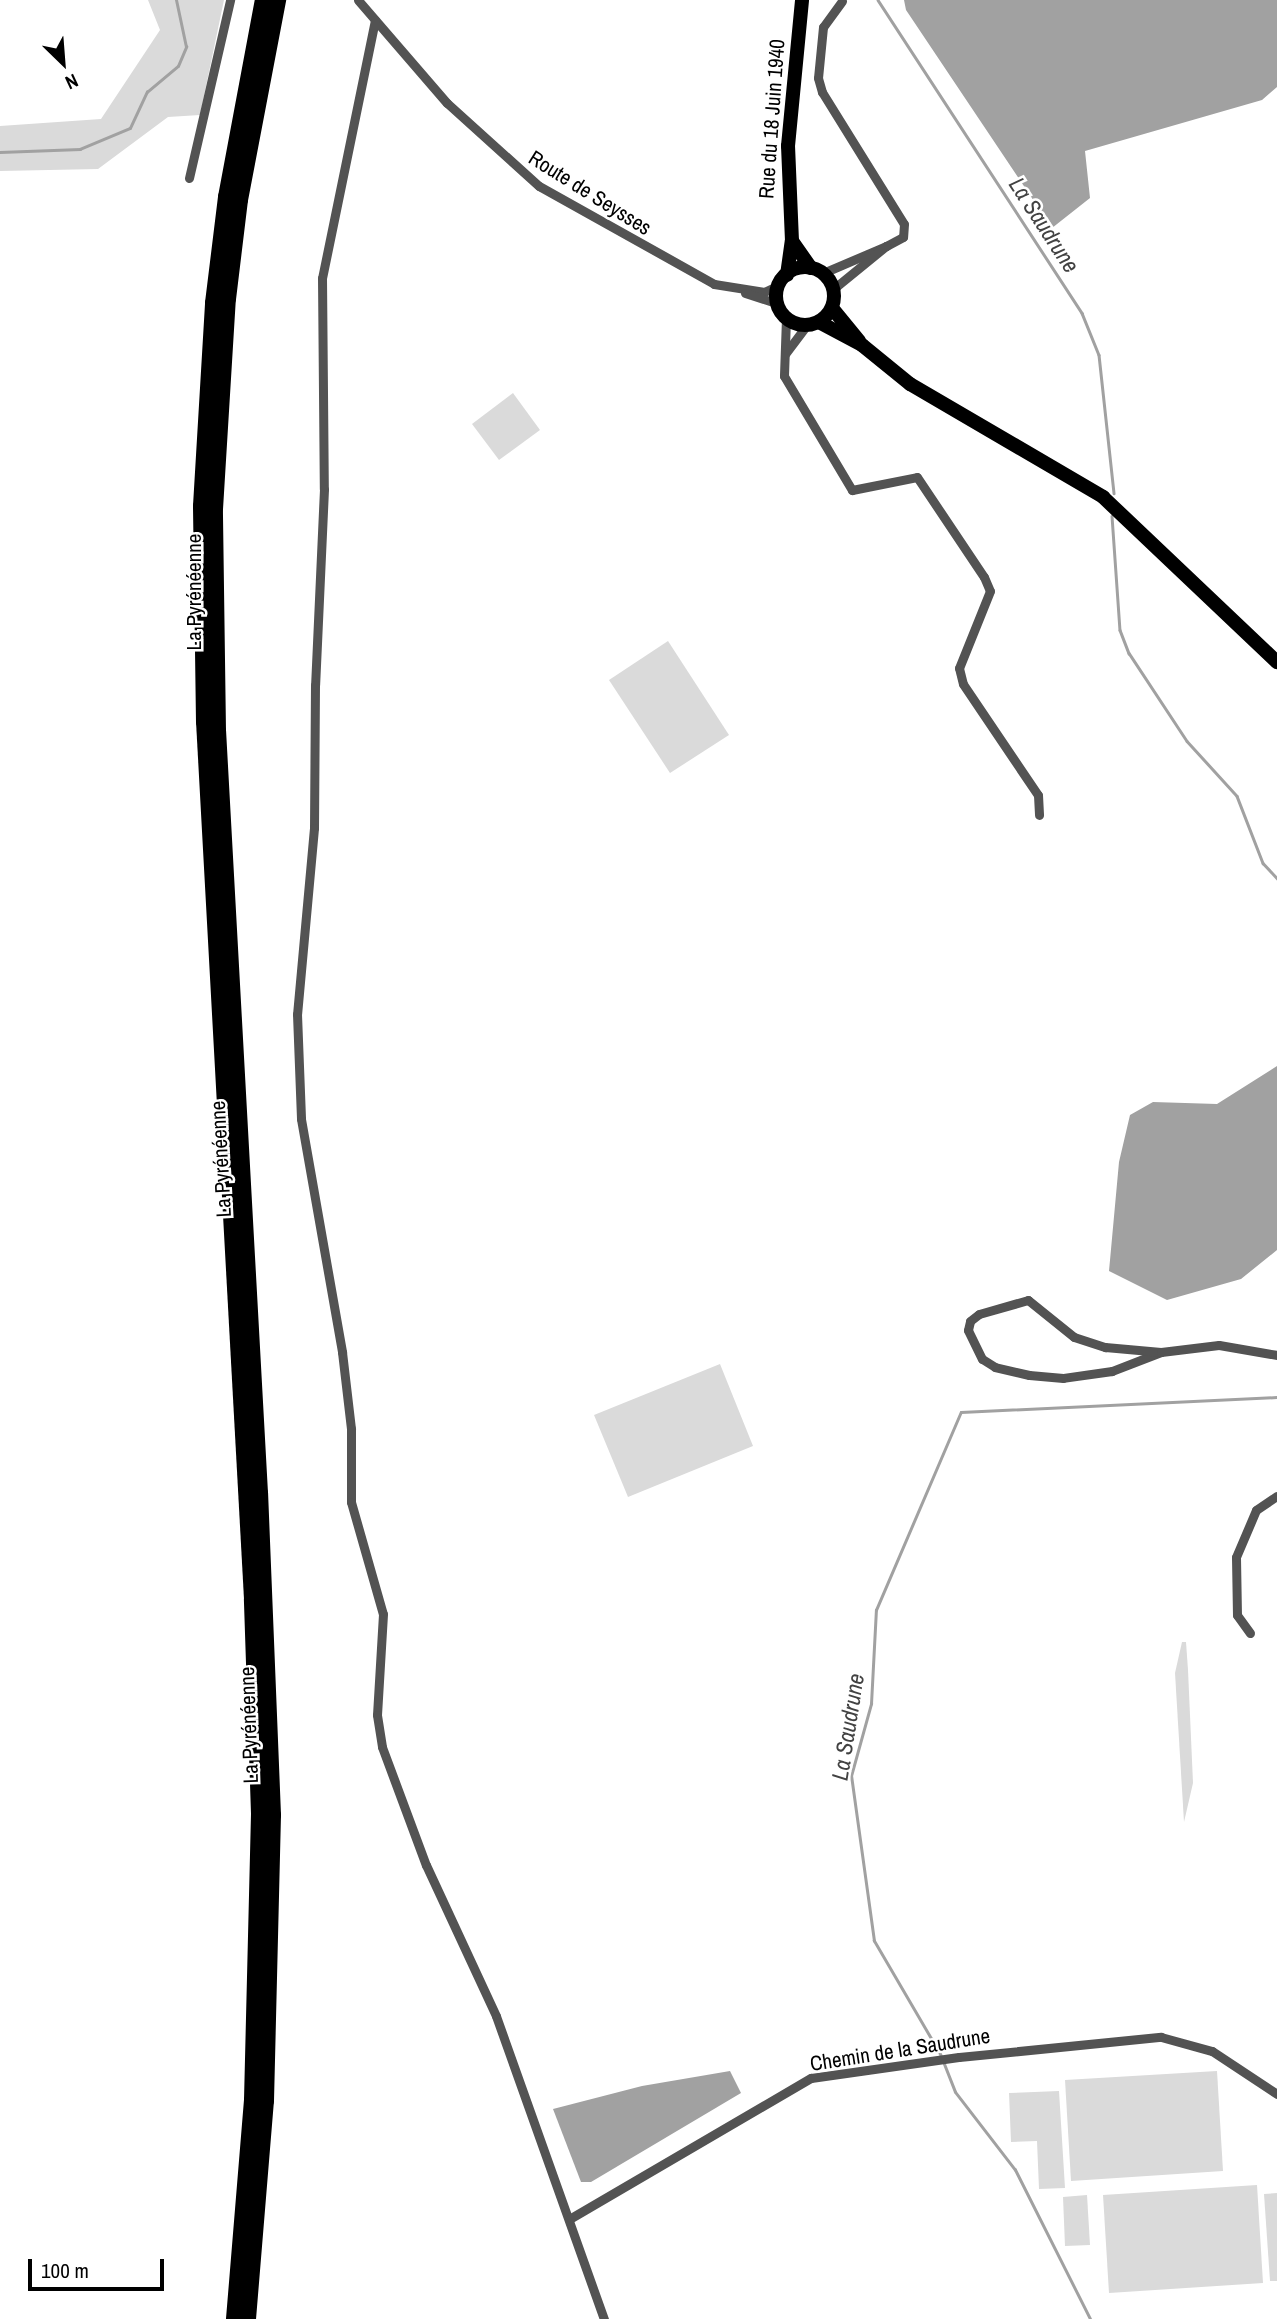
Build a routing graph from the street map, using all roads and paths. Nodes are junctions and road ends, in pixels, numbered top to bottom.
1 (230, 0) edge
2 (263, 0) edge
3 (278, 0) edge
4 (358, 0) edge
5 (802, 0) edge
6 (842, 1) edge
7 (375, 20) junction
8 (189, 178) dead end
9 (792, 241) junction
10 (886, 246) junction
11 (817, 271) junction
12 (783, 280) junction
13 (833, 289) junction
14 (740, 291) junction
15 (778, 304) junction
16 (832, 308) junction
17 (786, 318) junction
18 (813, 323) junction
19 (862, 345) junction
20 (785, 355) junction
21 (1277, 663) edge
22 (1039, 815) dead end
23 (1161, 1352) junction
24 (1277, 1355) edge
25 (1277, 1496) edge
26 (1250, 1633) dead end
27 (1277, 2094) edge
28 (571, 2218) junction
29 (234, 2319) edge
30 (248, 2319) edge
31 (604, 2319) edge

1 - 8 street
2 - 29 highway, La Pyrénéenne
3 - 30 highway, La Pyrénéenne
4 - 7 street, Route de Seysses
5 - 9 main road, Rue du 18 Juin 1940
6 - 10 street
7 - 14 street, Route de Seysses
7 - 28 street
9 - 11 main road
9 - 12 main road, Rue du 18 Juin 1940
10 - 11 street
10 - 13 street
11 - 12 main road
11 - 13 main road
12 - 14 street, Route de Seysses
12 - 15 main road
13 - 16 main road
14 - 15 street, Route de Seysses
15 - 17 main road
16 - 18 main road
16 - 19 main road
17 - 18 main road
17 - 20 street
18 - 19 main road
18 - 20 street
19 - 21 main road
20 - 22 street
23 - 23 street
23 - 24 street
25 - 26 street
27 - 28 street, Chemin de la Saudrune
28 - 31 street

